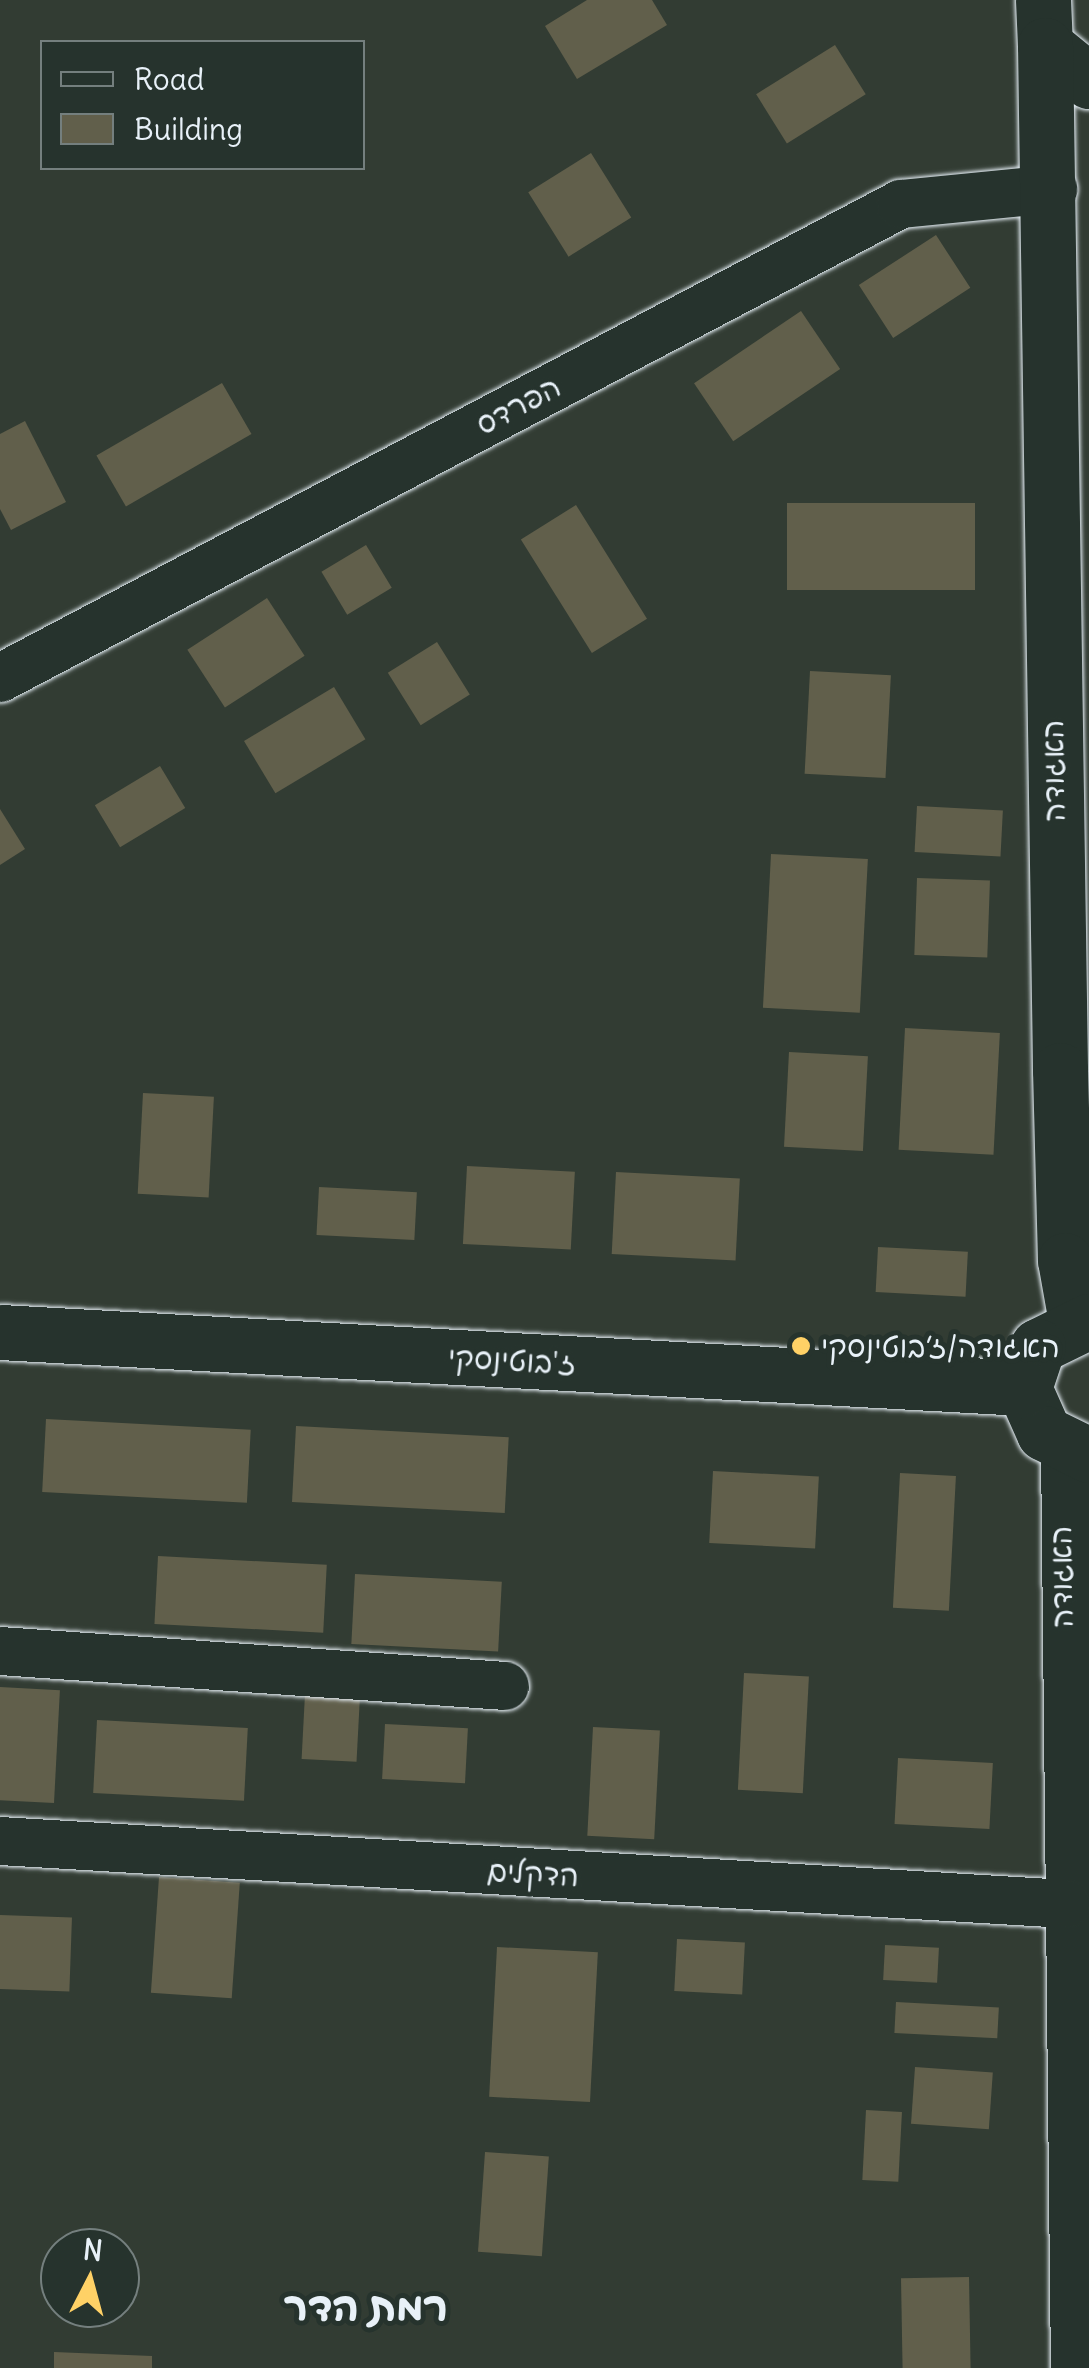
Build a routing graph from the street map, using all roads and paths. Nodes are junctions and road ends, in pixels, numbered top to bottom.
1 (1044, 22) edge
2 (1089, 81) edge
3 (1089, 134) edge
4 (1054, 204) junction
5 (0, 678) edge
6 (1083, 1321) edge
7 (0, 1332) edge
8 (1024, 1388) junction
9 (1077, 1451) edge
10 (0, 1652) edge
11 (504, 1686) dead end
12 (1077, 1728) edge
13 (0, 1842) edge
14 (1066, 1904) junction
15 (1075, 2368) edge

1 - 2 street
1 - 4 street, האגודה
3 - 4 street, האגודה
4 - 5 street, הפרדס
4 - 6 street, האגודה
6 - 8 street
7 - 8 street, ז'בוטינסקי
8 - 9 street
9 - 12 street, האגודה
10 - 11 street
12 - 14 street, האגודה
13 - 14 street, הדקלים
14 - 15 street, האגודה

